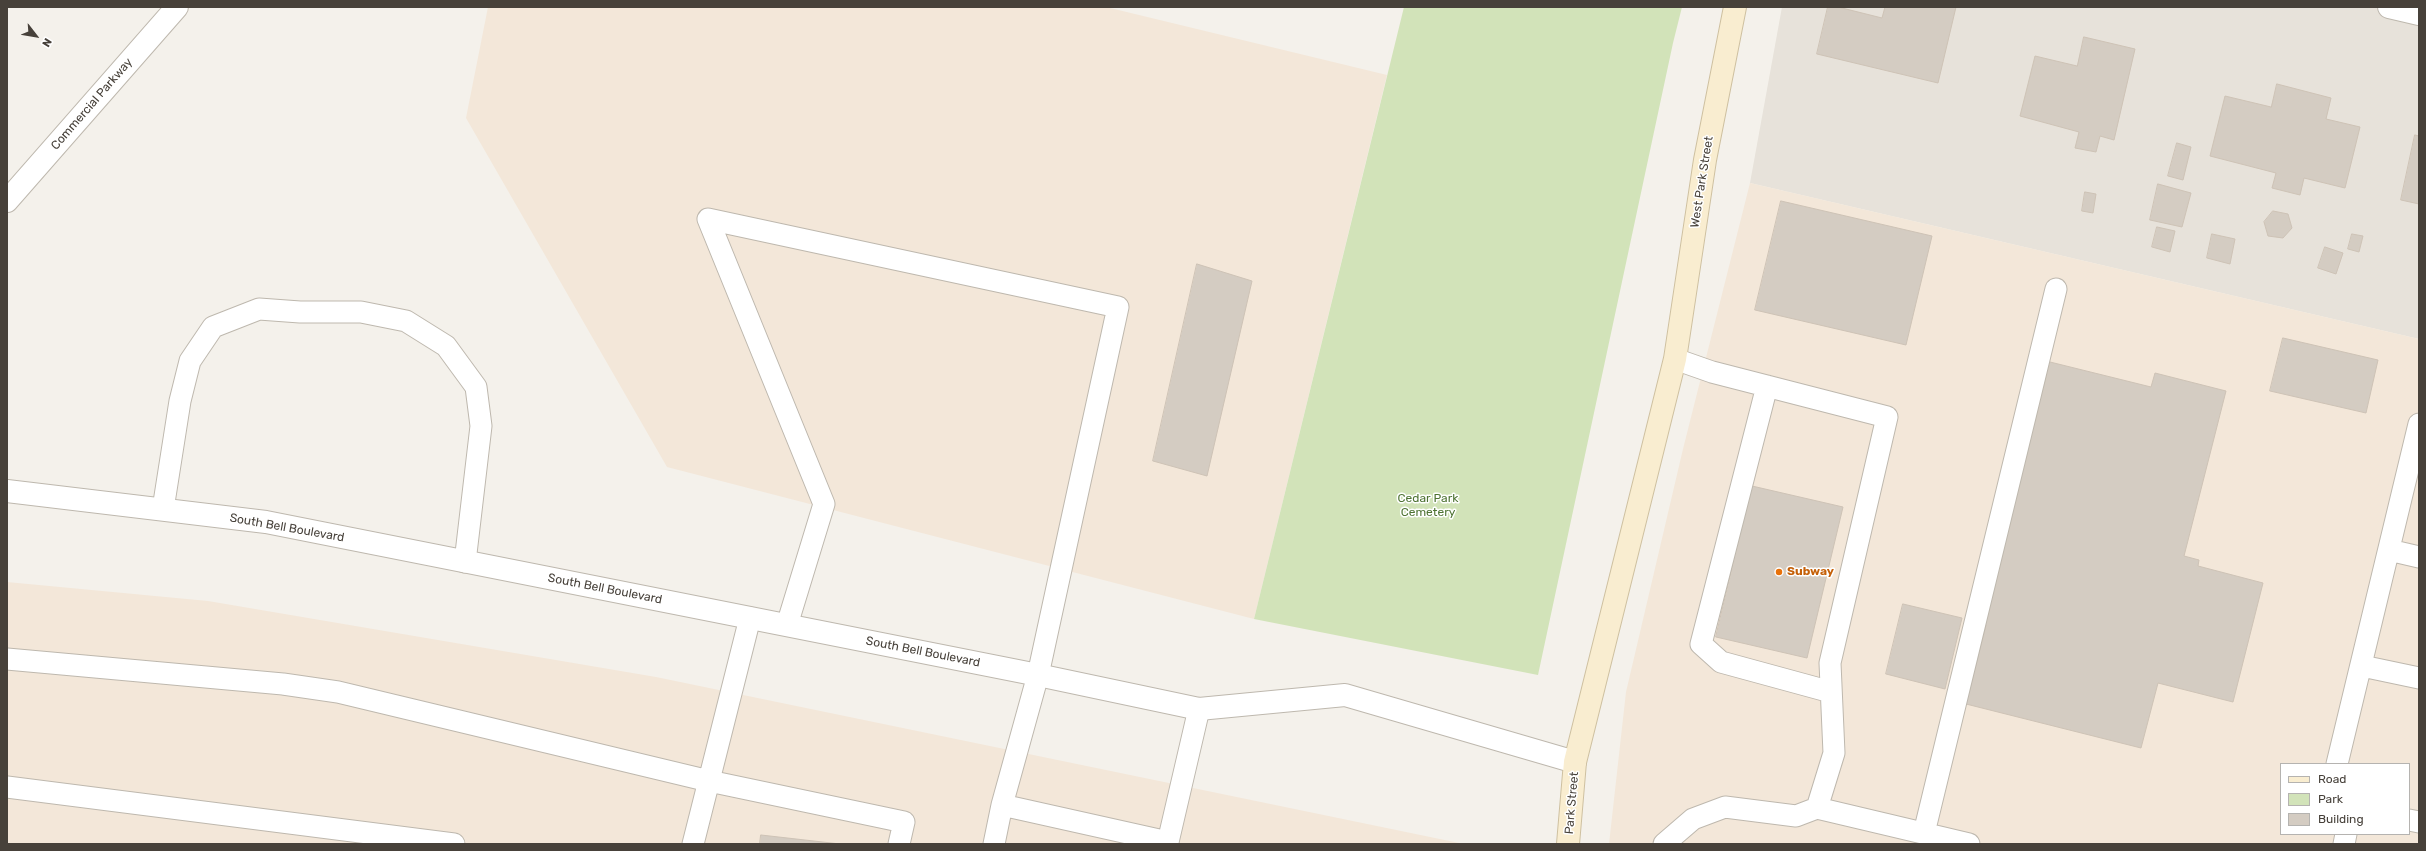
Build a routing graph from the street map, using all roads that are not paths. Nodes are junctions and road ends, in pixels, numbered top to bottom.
1 (177, 7) edge
2 (1735, 7) edge
3 (2389, 7) edge
4 (2419, 14) edge
5 (7, 201) edge
6 (2056, 289) dead end
7 (1675, 359) junction
8 (1767, 386) junction
9 (2419, 424) edge
10 (7, 492) edge
11 (163, 509) junction
12 (2389, 550) junction
13 (2419, 557) edge
14 (465, 562) junction
15 (750, 618) junction
16 (788, 625) junction
17 (7, 659) edge
18 (2362, 666) junction
19 (1038, 675) junction
20 (2419, 678) edge
21 (1831, 692) junction
22 (1199, 709) junction
23 (1575, 762) junction
24 (2337, 763) edge
25 (710, 781) junction
26 (7, 787) edge
27 (1002, 805) junction
28 (1816, 808) junction
29 (1924, 833) junction
30 (1168, 843) edge
31 (454, 844) edge
32 (693, 844) edge
33 (899, 844) edge
34 (994, 844) edge
35 (1568, 844) edge
36 (1664, 844) edge
37 (1969, 844) edge

1 - 5 street, Commercial Parkway
2 - 7 street, West Park Street
3 - 4 street
6 - 29 lane
7 - 8 lane
7 - 23 street, West Park Street
8 - 21 lane
8 - 21 lane
9 - 12 lane
10 - 11 street, South Bell Boulevard
11 - 14 street, South Bell Boulevard
11 - 14 lane
12 - 13 lane
12 - 18 lane
14 - 15 street, South Bell Boulevard
15 - 16 street, South Bell Boulevard
15 - 25 lane
16 - 19 street, South Bell Boulevard
16 - 19 lane
17 - 25 lane
18 - 20 lane
18 - 24 lane
19 - 22 street, South Bell Boulevard
19 - 27 lane
21 - 28 lane
22 - 23 street, South Bell Boulevard
22 - 30 lane
23 - 35 street, Park Street
25 - 32 lane
25 - 33 lane
26 - 31 lane
27 - 30 lane
27 - 34 lane
28 - 29 lane
28 - 36 lane
29 - 37 lane

